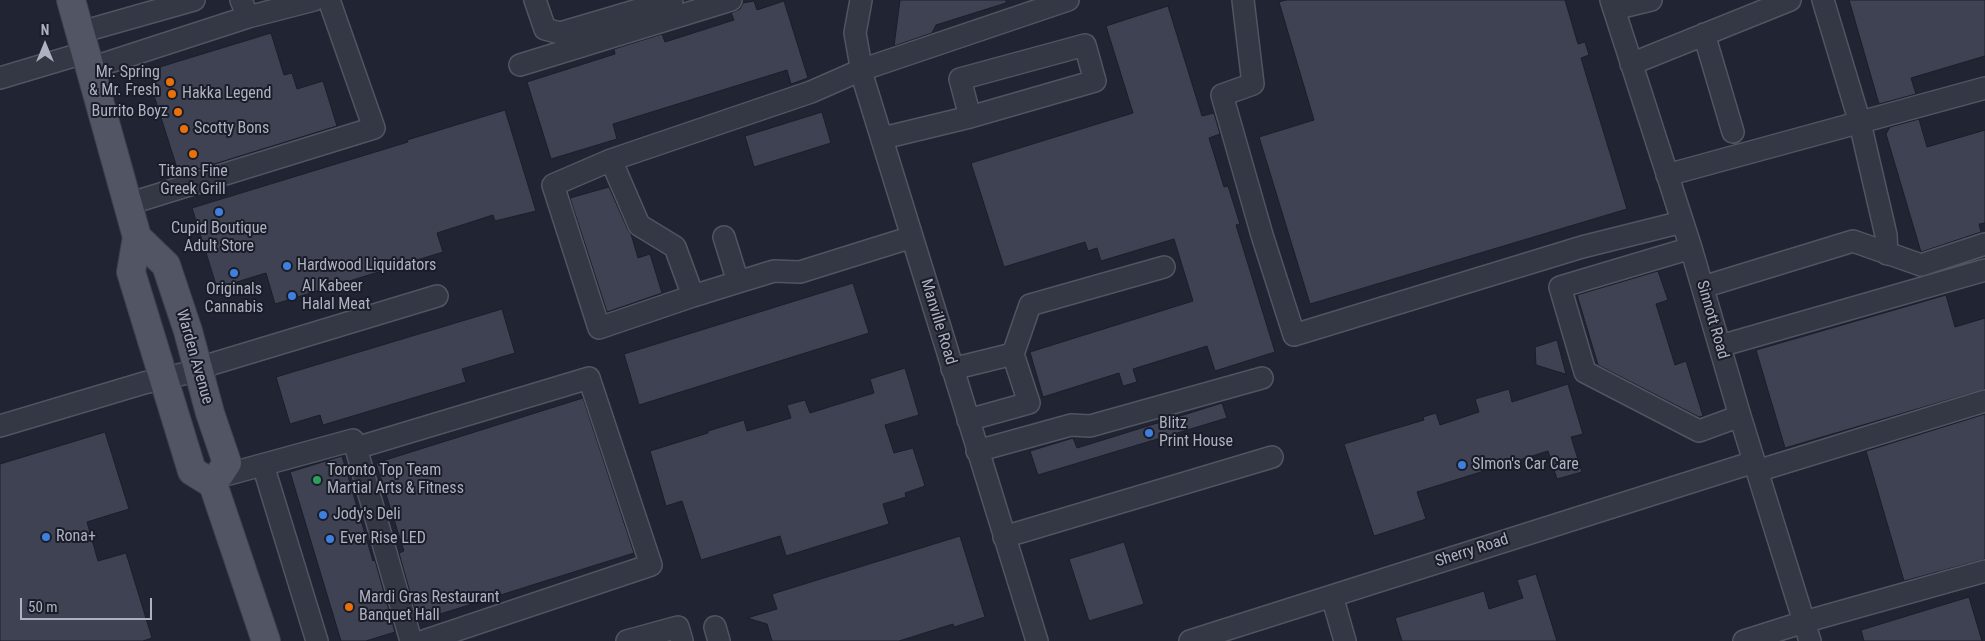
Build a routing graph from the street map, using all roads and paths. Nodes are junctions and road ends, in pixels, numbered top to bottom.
1 (71, 0) edge
2 (194, 0) edge
3 (314, 0) edge
4 (329, 0) edge
5 (535, 0) edge
6 (672, 0) edge
7 (731, 0) edge
8 (861, 0) edge
9 (1068, 0) edge
10 (1243, 0) edge
11 (1651, 0) edge
12 (1790, 0) edge
13 (1823, 0) edge
14 (1612, 5) edge
15 (245, 9) edge
16 (1704, 34) junction
17 (86, 51) junction
18 (1631, 64) junction
19 (520, 65) dead end
20 (861, 70) junction
21 (0, 78) edge
22 (1985, 88) edge
23 (970, 117) junction
24 (1860, 122) junction
25 (1733, 132) dead end
26 (883, 138) junction
27 (612, 160) junction
28 (1667, 175) junction
29 (128, 204) junction
30 (1682, 222) junction
31 (912, 236) junction
32 (137, 237) junction
33 (724, 237) dead end
34 (1985, 244) edge
35 (1691, 248) junction
36 (1887, 254) junction
37 (1164, 267) dead end
38 (1985, 270) edge
39 (738, 282) junction
40 (1703, 287) junction
41 (437, 296) dead end
42 (693, 296) junction
43 (1720, 346) junction
44 (1013, 354) junction
45 (952, 369) junction
46 (200, 370) junction
47 (1262, 378) dead end
48 (164, 379) junction
49 (1985, 401) edge
50 (1740, 416) junction
51 (968, 420) junction
52 (0, 426) edge
53 (356, 448) junction
54 (978, 451) junction
55 (1272, 456) dead end
56 (263, 465) junction
57 (1756, 466) junction
58 (216, 481) junction
59 (1004, 538) junction
60 (1985, 571) edge
61 (1332, 596) junction
62 (1807, 631) edge
63 (266, 641) edge
64 (317, 641) edge
65 (411, 641) edge
66 (424, 641) edge
67 (627, 641) edge
68 (682, 641) edge
69 (1037, 641) edge
70 (1190, 641) edge
71 (1345, 641) edge
72 (1744, 641) edge

1 - 17 main road, Warden Avenue
2 - 17 street
3 - 15 street
4 - 29 street
5 - 6 street
7 - 19 street
8 - 20 street, Manville Road
9 - 20 street
10 - 30 street
11 - 14 street
12 - 16 street
13 - 24 street
14 - 18 street, Sinnott Road
15 - 17 street
16 - 18 street
16 - 25 street
17 - 21 street
17 - 29 main road, Warden Avenue
18 - 28 street, Sinnott Road
20 - 26 street, Manville Road
20 - 27 street
22 - 24 street
23 - 23 street
23 - 26 street
24 - 28 street
24 - 36 street
26 - 31 street, Manville Road
27 - 42 street
27 - 42 street
28 - 30 street, Sinnott Road
29 - 32 main road, Warden Avenue
30 - 35 street, Sinnott Road
31 - 39 street
31 - 45 street, Manville Road
32 - 46 main road, Warden Avenue
32 - 48 main road, Warden Avenue
33 - 39 street
34 - 36 street
35 - 40 street, Sinnott Road
35 - 50 street
36 - 40 street
37 - 44 street
38 - 43 street
39 - 42 street
40 - 43 street, Sinnott Road
41 - 46 street
43 - 50 street, Sinnott Road
44 - 45 street
44 - 51 street
45 - 51 street, Manville Road
46 - 48 street
46 - 58 main road, Warden Avenue
47 - 54 street
48 - 52 street
48 - 58 main road, Warden Avenue
49 - 57 street, Sherry Road
50 - 57 street, Sinnott Road
51 - 54 street, Manville Road
53 - 56 street
53 - 65 street
53 - 66 street
54 - 59 street, Manville Road
55 - 59 street
56 - 58 street
56 - 64 street
57 - 61 street, Sherry Road
57 - 62 street, Sinnott Road
58 - 63 main road
59 - 69 street, Manville Road
60 - 62 street
61 - 70 street, Sherry Road
61 - 71 street
62 - 72 street
67 - 68 street

